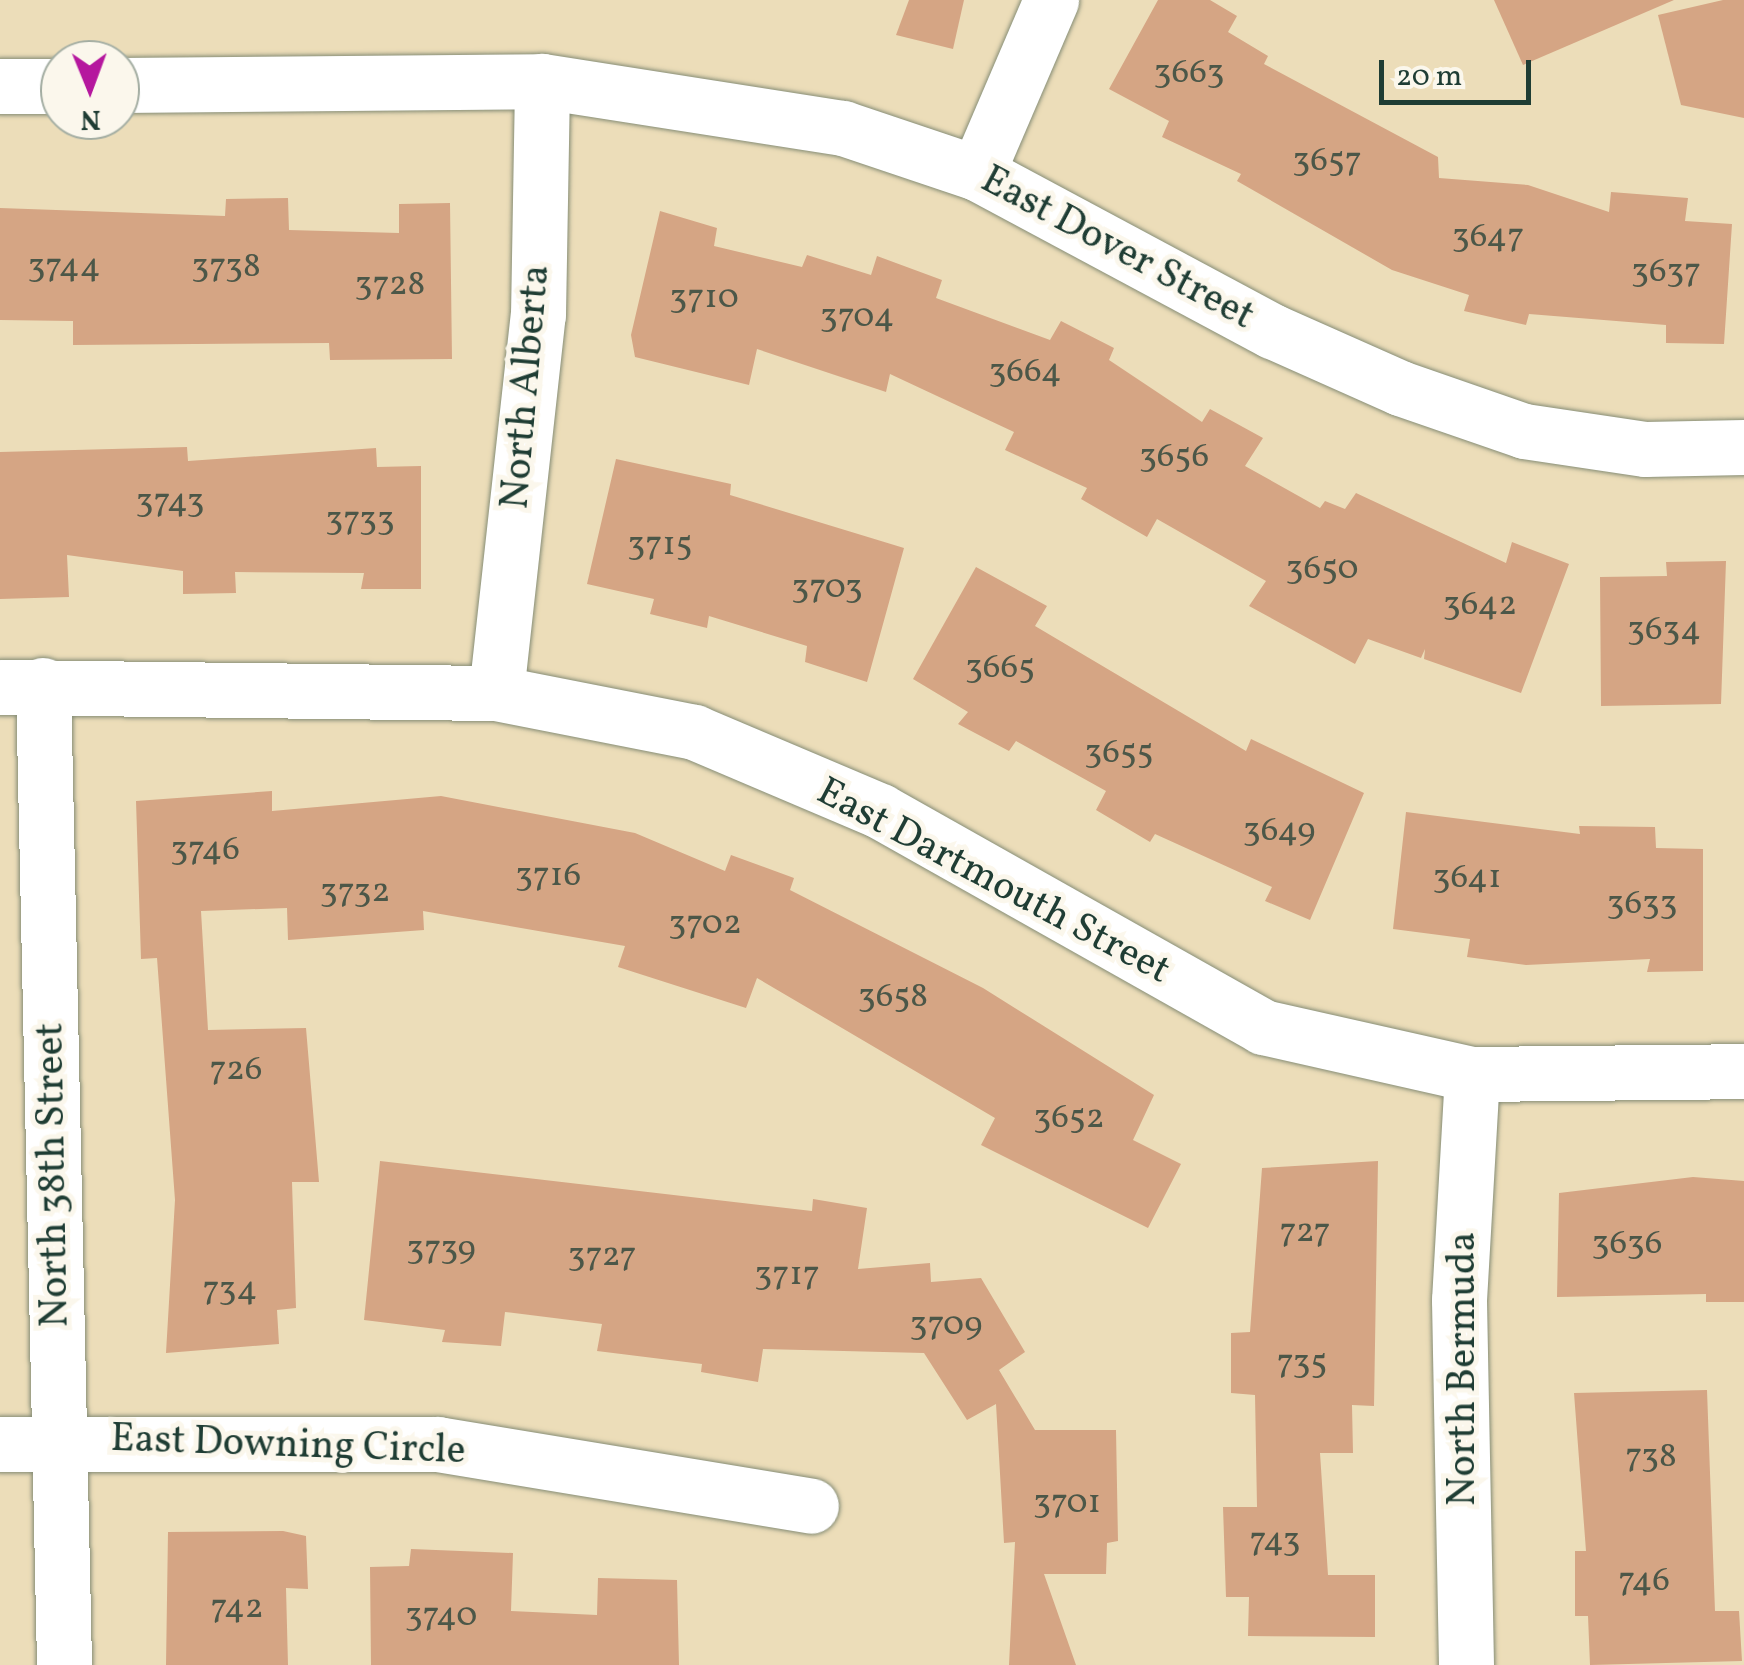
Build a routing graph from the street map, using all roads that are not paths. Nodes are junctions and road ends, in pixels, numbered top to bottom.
1 (1051, 0) edge
2 (542, 81) junction
3 (140, 85) edge
4 (0, 86) edge
5 (40, 86) edge
6 (977, 173) junction
7 (1744, 447) edge
8 (22, 686) edge
9 (496, 693) junction
10 (1744, 1071) edge
11 (1472, 1074) junction
12 (59, 1440) junction
13 (0, 1444) edge
14 (811, 1506) dead end
15 (64, 1665) edge
16 (1466, 1665) edge

1 - 6 street
2 - 3 street, East Dover Street
2 - 6 street, East Dover Street
2 - 9 street, North Alberta
4 - 5 street
6 - 7 street, East Dover Street
8 - 9 street, East Dartmouth Street
8 - 12 street, North 38th Street
9 - 11 street, East Dartmouth Street
10 - 11 street, East Dartmouth Street
11 - 16 street, North Bermuda
12 - 13 street, East Downing Circle
12 - 14 street, East Downing Circle
12 - 15 street, North 38th Street

